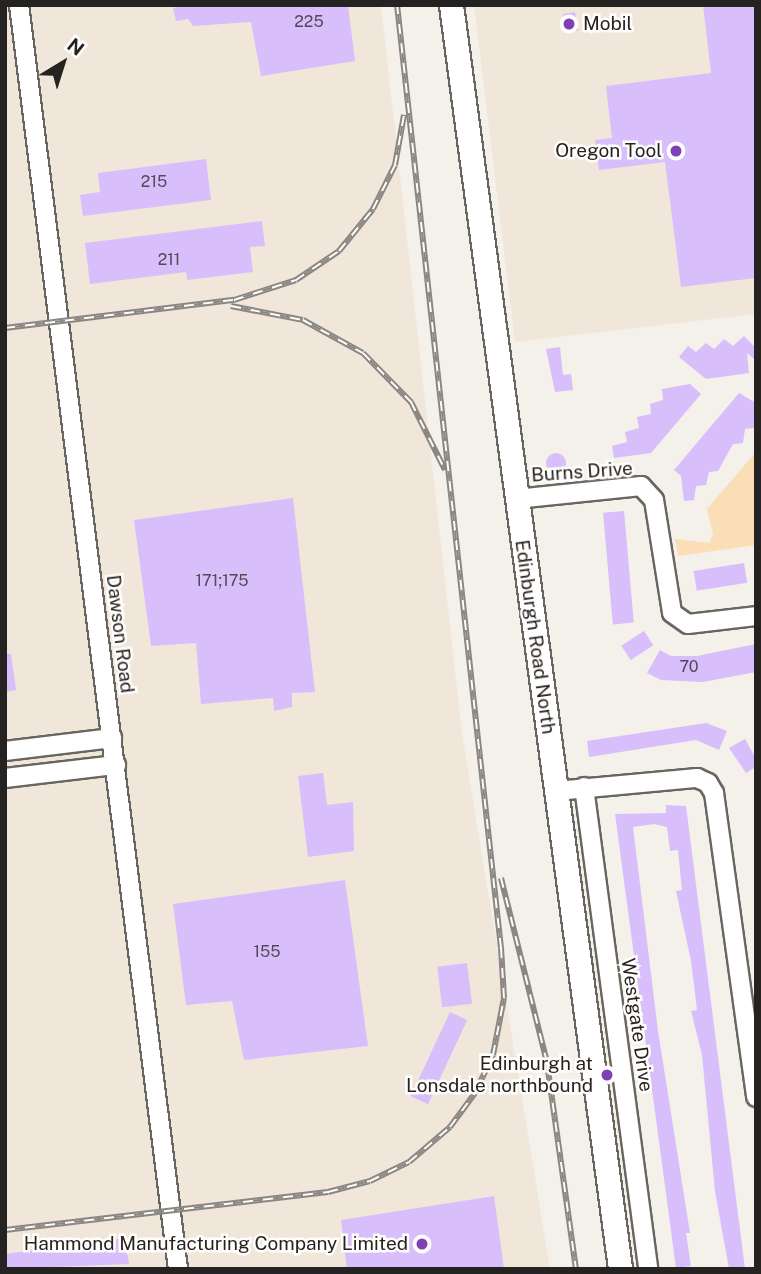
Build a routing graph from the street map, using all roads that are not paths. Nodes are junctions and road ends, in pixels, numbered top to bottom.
1 (19, 5) edge
2 (451, 5) edge
3 (516, 499) junction
4 (756, 616) edge
5 (112, 738) junction
6 (5, 751) edge
7 (116, 765) junction
8 (5, 778) edge
9 (584, 788) junction
10 (556, 791) junction
11 (756, 1097) edge
12 (178, 1269) edge
13 (620, 1269) edge
14 (648, 1269) edge

1 - 5 street, Dawson Road
2 - 3 main road, Edinburgh Road North
3 - 4 street, Burns Drive
3 - 10 main road, Edinburgh Road North
5 - 6 street
5 - 7 street, Dawson Road
7 - 8 street
7 - 12 street, Dawson Road
9 - 10 street
9 - 11 street
9 - 14 street, Westgate Drive
10 - 13 main road, Edinburgh Road North

